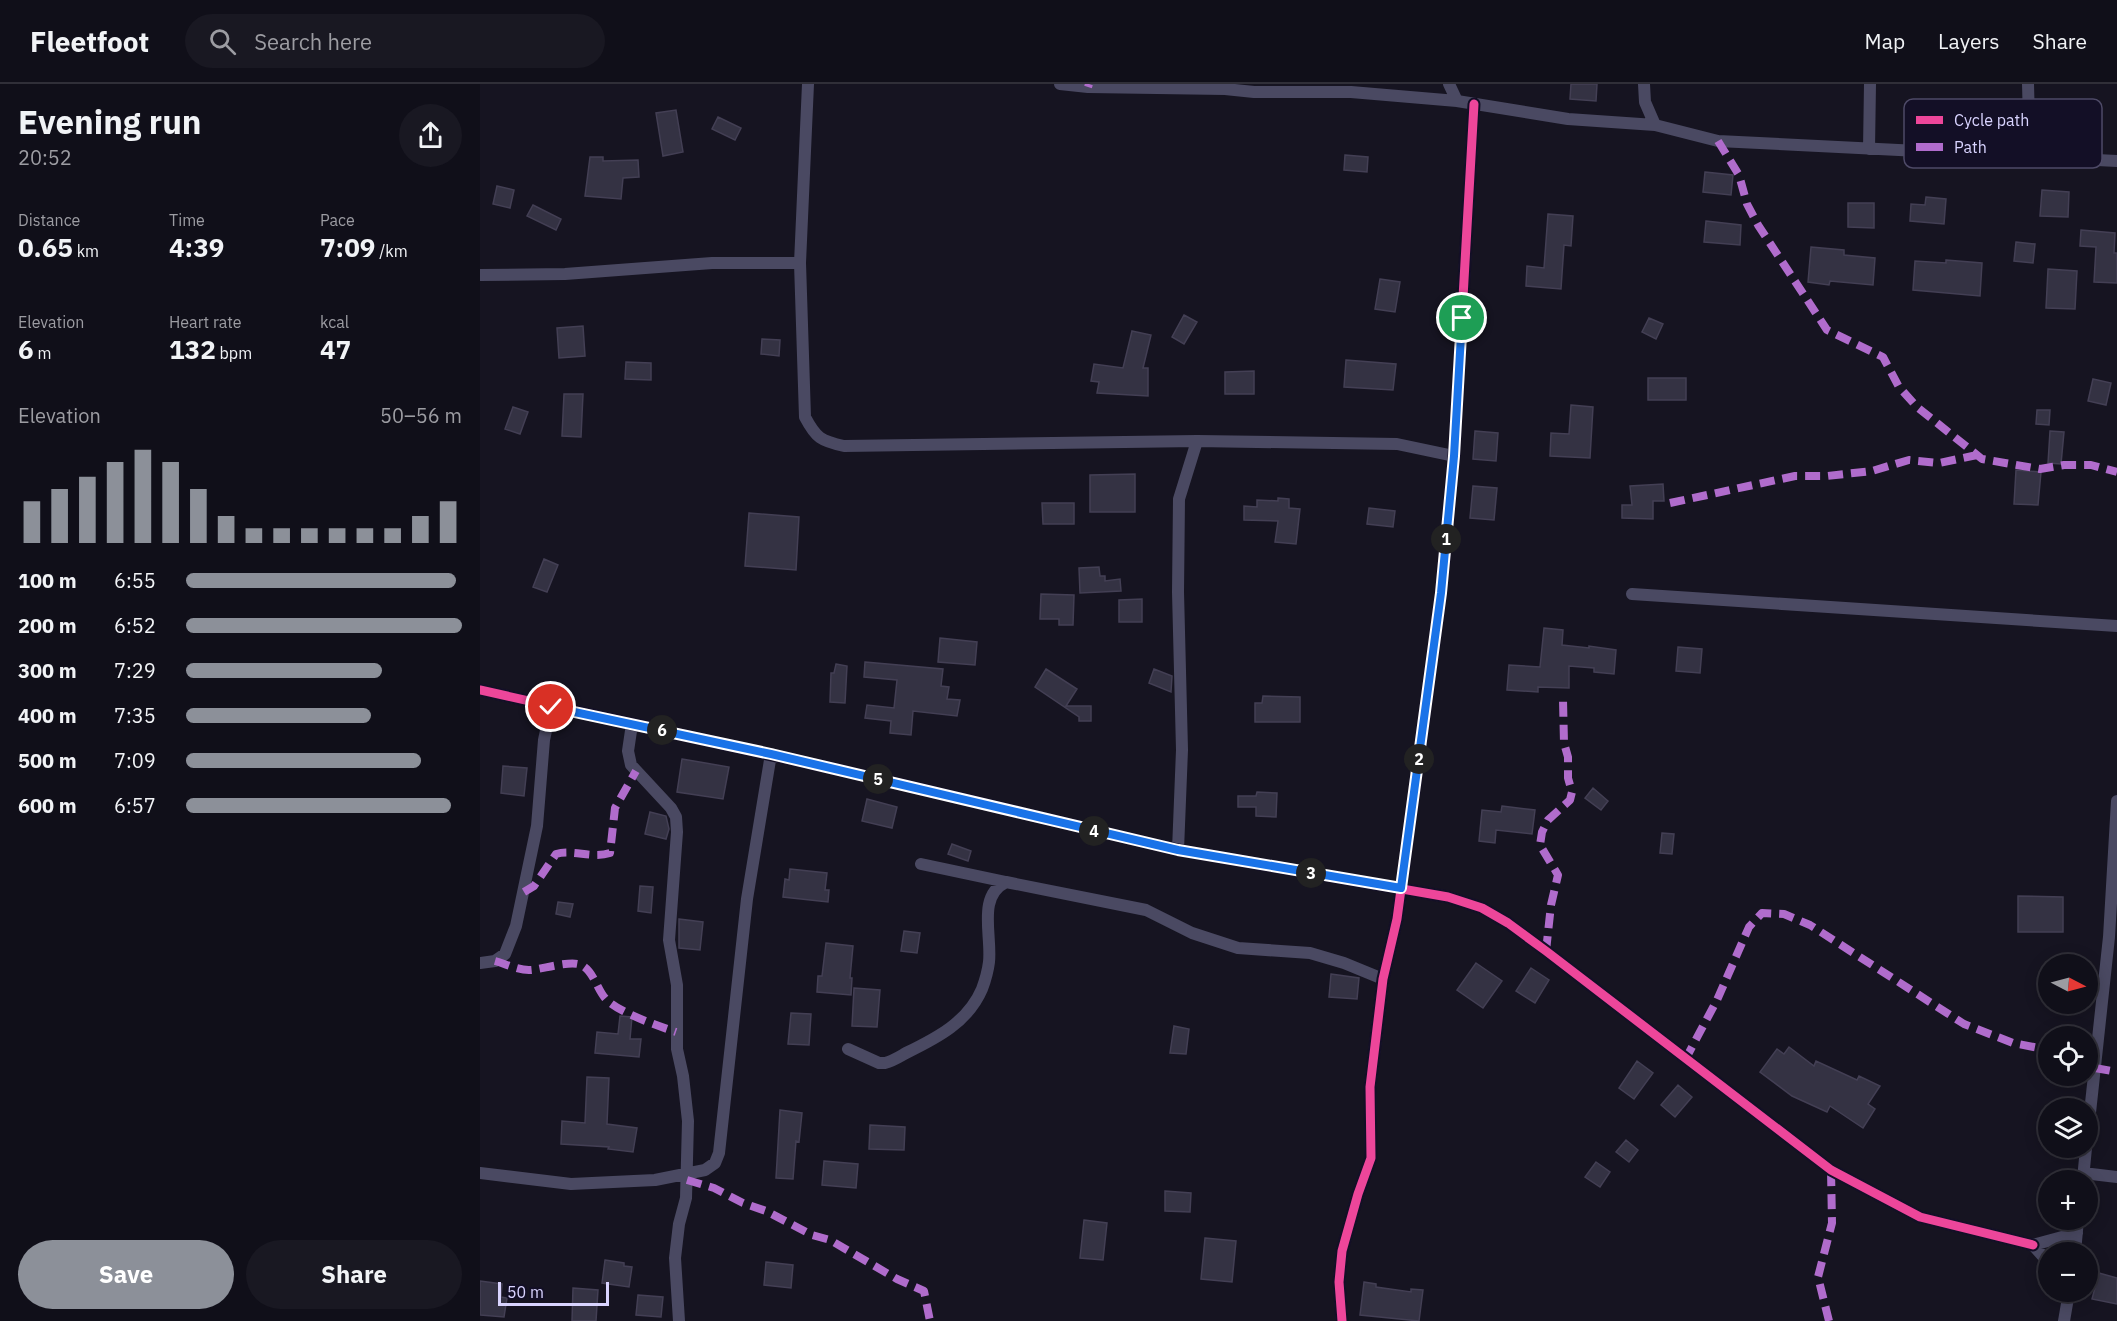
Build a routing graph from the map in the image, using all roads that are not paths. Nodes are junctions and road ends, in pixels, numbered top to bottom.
1 (808, 84) edge
2 (1060, 84) edge
3 (1449, 84) edge
4 (1644, 84) edge
5 (1870, 84) edge
6 (2028, 84) edge
7 (1254, 88) edge
8 (2028, 99) edge
9 (1457, 101) junction
10 (1474, 104) junction
11 (1655, 125) junction
12 (1869, 149) junction
13 (1904, 151) edge
14 (2102, 159) edge
15 (2117, 161) edge
16 (800, 263) junction
17 (480, 275) edge
18 (1197, 441) junction
19 (1454, 456) junction
20 (1632, 594) dead end
21 (2117, 626) edge
22 (480, 688) edge
23 (551, 707) junction
24 (632, 724) junction
25 (771, 754) junction
26 (2117, 801) edge
27 (1178, 850) junction
28 (921, 864) dead end
29 (1006, 882) junction
30 (1401, 888) junction
31 (480, 963) edge
32 (1383, 979) junction
33 (848, 1049) dead end
34 (2092, 1098) edge
35 (480, 1173) edge
36 (688, 1174) junction
37 (2098, 1177) edge
38 (2117, 1177) edge
39 (2077, 1230) edge
40 (2077, 1233) junction
41 (2076, 1242) edge
42 (2033, 1245) junction
43 (2038, 1251) edge
44 (2067, 1302) edge
45 (679, 1321) edge
46 (1342, 1321) edge
47 (2064, 1321) edge

1 - 16 street
2 - 7 street
3 - 9 street
4 - 11 street
5 - 12 street
6 - 8 street
7 - 9 street
9 - 10 street
10 - 11 street
10 - 19 street
11 - 12 street
12 - 13 street
14 - 15 street
16 - 17 street
16 - 18 street
18 - 19 street
18 - 27 street
19 - 30 street
20 - 21 street
22 - 23 street
23 - 24 street
23 - 31 street
24 - 25 street
24 - 36 street
25 - 27 street
25 - 36 street
26 - 34 street
27 - 30 street
28 - 29 street
29 - 32 street
29 - 33 street
30 - 32 street
30 - 42 street
32 - 46 street
35 - 36 street
36 - 45 street
37 - 38 street
39 - 40 street
40 - 41 street
40 - 42 street
42 - 43 street
44 - 47 street

